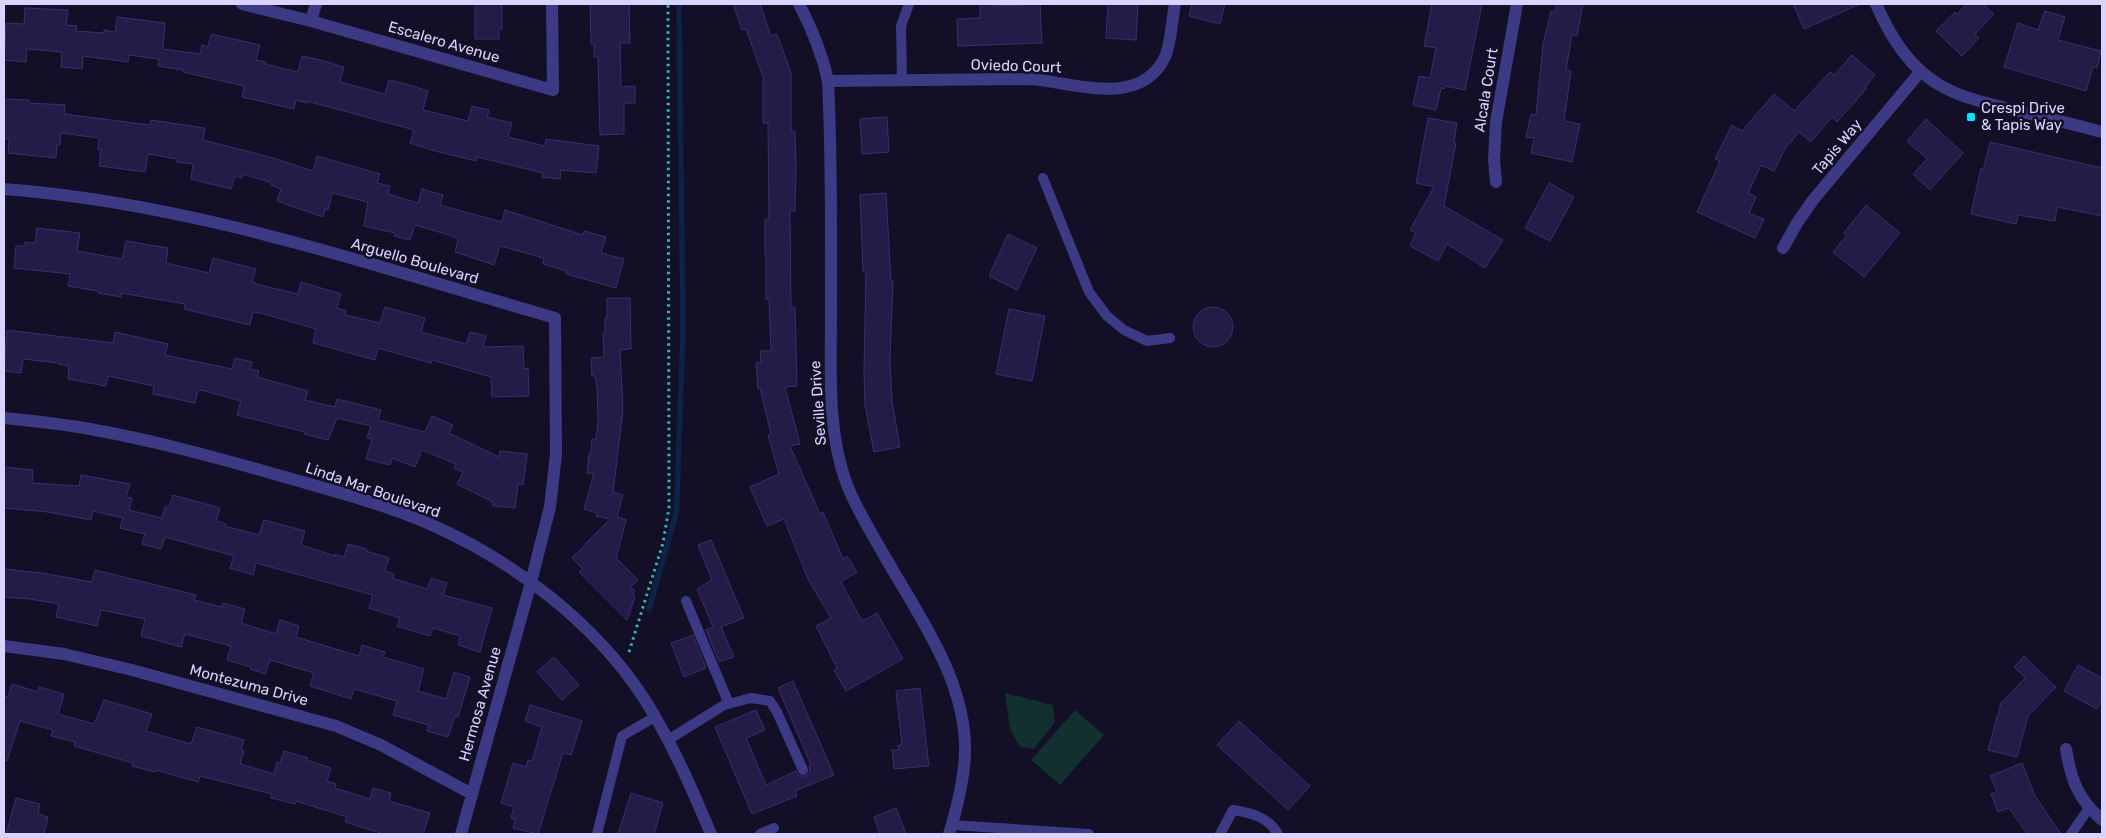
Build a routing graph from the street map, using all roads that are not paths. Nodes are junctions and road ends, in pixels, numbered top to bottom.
1 (242, 4) edge
2 (316, 4) edge
3 (552, 4) edge
4 (799, 4) edge
5 (909, 4) edge
6 (1175, 4) edge
7 (1517, 4) edge
8 (1876, 4) edge
9 (311, 21) junction
10 (1921, 71) junction
11 (902, 80) junction
12 (828, 81) junction
13 (2102, 132) edge
14 (1044, 178) dead end
15 (1496, 182) dead end
16 (4, 189) edge
17 (1783, 248) dead end
18 (1170, 338) dead end
19 (4, 418) edge
20 (531, 582) junction
21 (686, 601) dead end
22 (4, 646) edge
23 (729, 704) junction
24 (655, 717) junction
25 (668, 740) junction
26 (2066, 749) dead end
27 (803, 770) dead end
28 (472, 794) junction
29 (2089, 808) junction
30 (2102, 820) edge
31 (774, 828) dead end
32 (950, 829) edge
33 (1043, 833) edge
34 (460, 834) edge
35 (597, 834) edge
36 (711, 834) edge
37 (760, 834) edge
38 (1089, 834) edge
39 (1220, 834) edge
40 (1278, 834) edge
41 (2070, 834) edge

1 - 9 street, Escalero Avenue
2 - 9 street
3 - 9 street, Escalero Avenue
4 - 12 street, Seville Drive
5 - 11 lane
6 - 11 street, Oviedo Court
7 - 15 street, Alcala Court
8 - 10 street
10 - 13 street
10 - 17 street, Tapis Way
11 - 12 street, Oviedo Court
12 - 32 street, Seville Drive
14 - 18 lane
16 - 20 street, Arguello Boulevard
19 - 20 street, Linda Mar Boulevard
20 - 24 street, Linda Mar Boulevard
20 - 28 street, Hermosa Avenue
21 - 23 lane
22 - 28 street, Montezuma Drive
23 - 25 lane
23 - 27 lane
24 - 25 street, Linda Mar Boulevard
24 - 35 lane
25 - 36 street, Linda Mar Boulevard
26 - 29 street
28 - 34 street, Hermosa Avenue
29 - 30 street
29 - 41 lane
31 - 37 lane
32 - 33 lane
33 - 38 lane
39 - 40 lane

